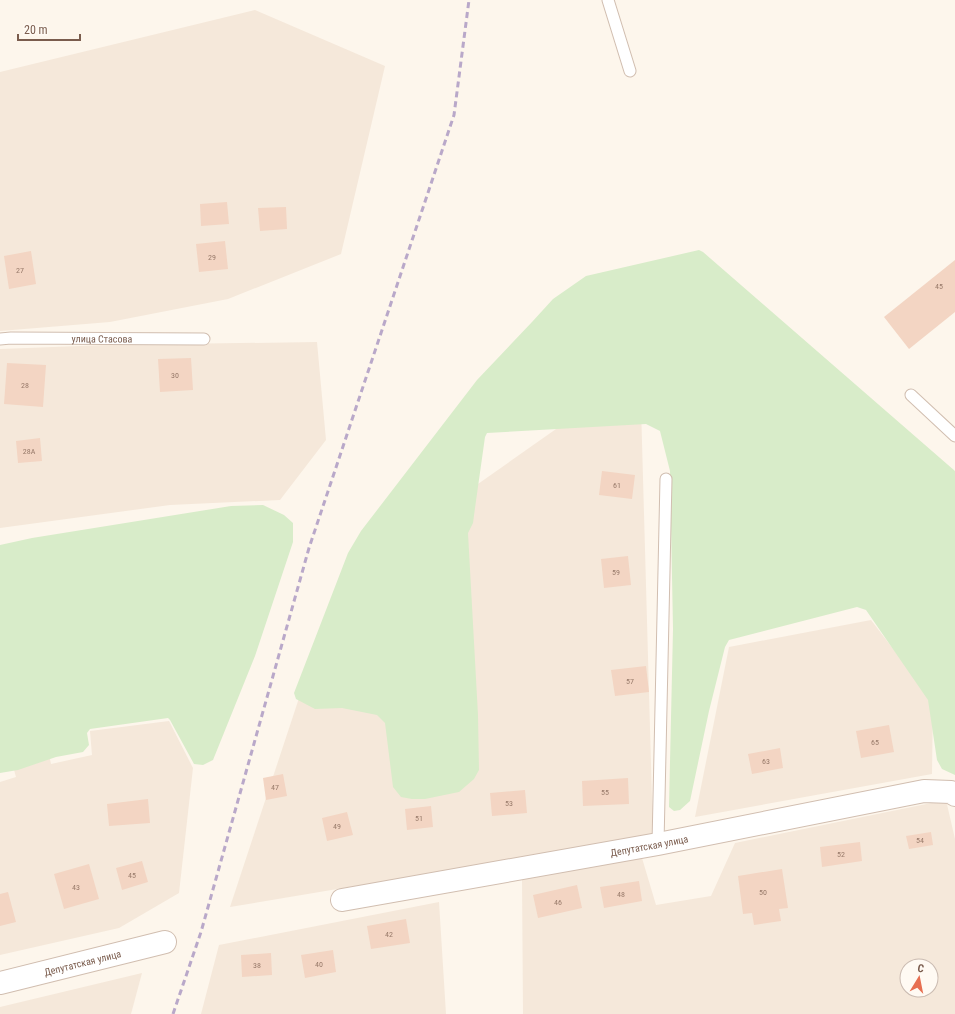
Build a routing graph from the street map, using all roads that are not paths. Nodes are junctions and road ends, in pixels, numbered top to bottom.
1 (608, 0) edge
2 (630, 71) dead end
3 (0, 339) edge
4 (204, 339) dead end
5 (911, 395) dead end
6 (955, 436) edge
7 (666, 479) dead end
8 (955, 795) edge
9 (658, 844) junction
10 (342, 900) dead end
11 (165, 942) dead end
12 (0, 983) edge

1 - 2 lane
3 - 4 lane, улица Стасова
5 - 6 lane
7 - 9 lane
8 - 9 street, Депутатская улица
9 - 10 street, Депутатская улица
11 - 12 street, Депутатская улица

